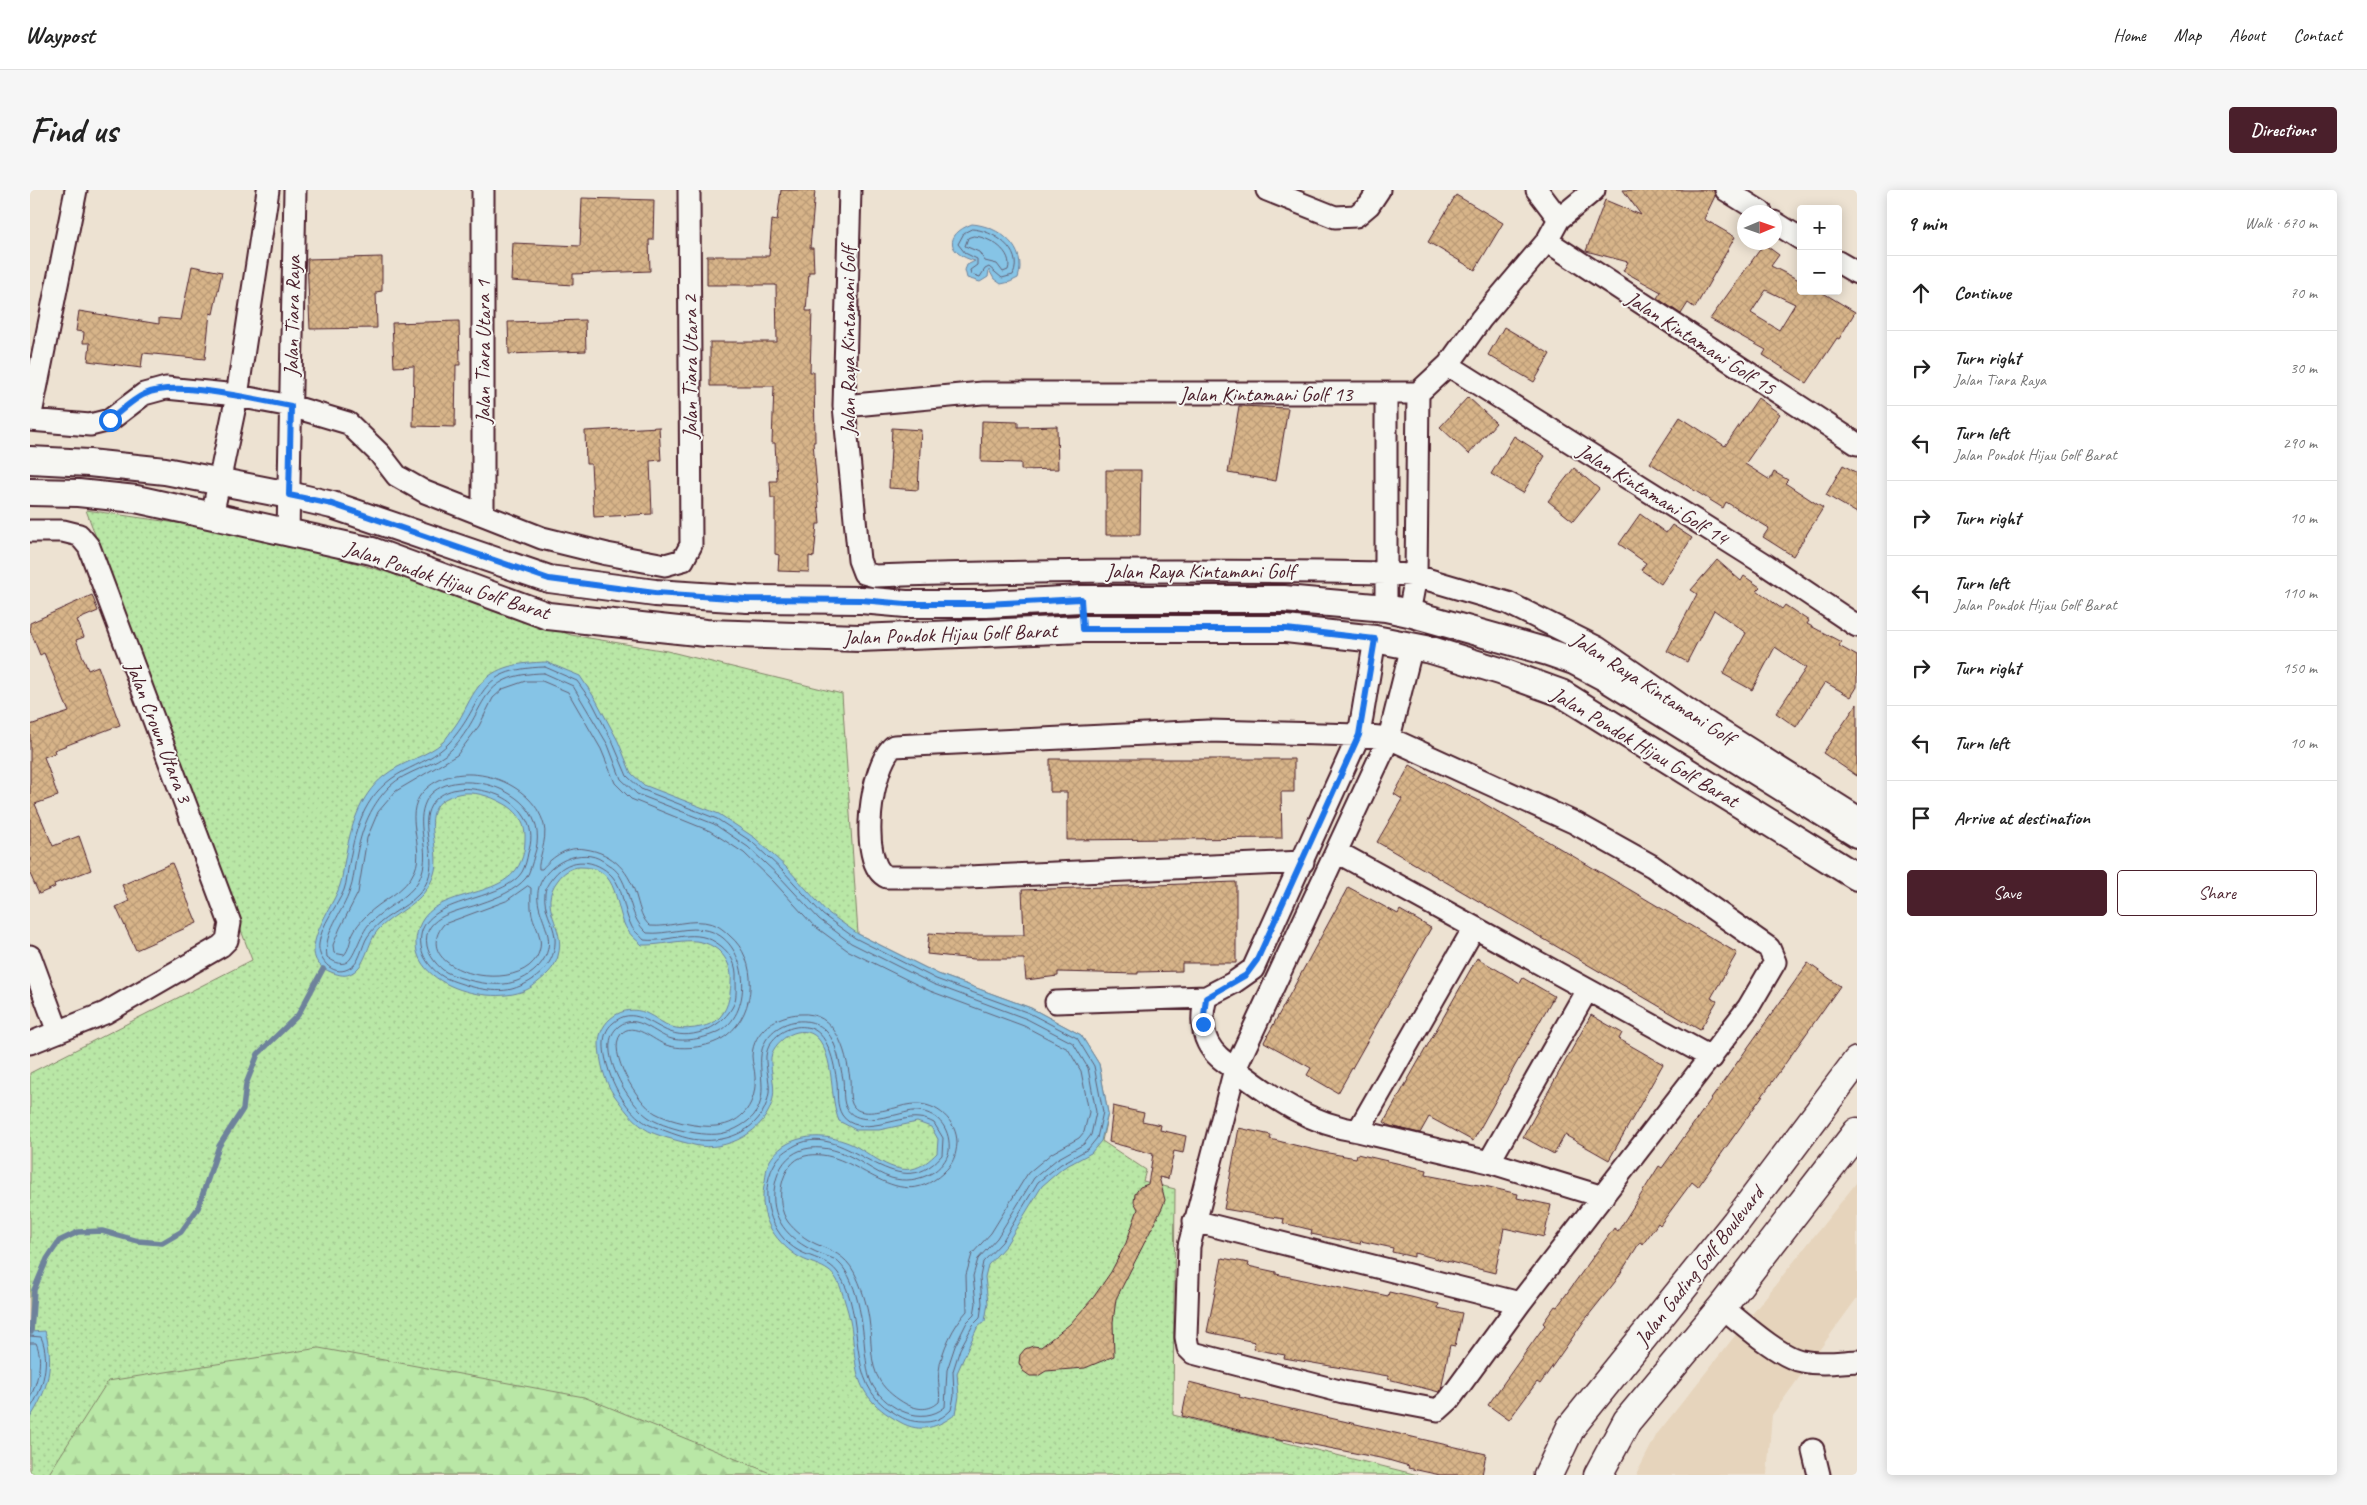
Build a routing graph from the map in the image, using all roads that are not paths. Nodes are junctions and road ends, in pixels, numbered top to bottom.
1 (76, 190) edge
2 (268, 190) edge
3 (295, 190) edge
4 (483, 190) edge
5 (689, 190) edge
6 (850, 190) edge
7 (1379, 190) edge
8 (1537, 190) edge
9 (1594, 190) edge
10 (1726, 190) edge
11 (1272, 191) edge
12 (1749, 205) edge
13 (1559, 219) junction
14 (1782, 227) edge
15 (1797, 236) edge
16 (1547, 241) junction
17 (1842, 264) edge
18 (1857, 273) edge
19 (1448, 365) junction
20 (1418, 393) junction
21 (1386, 395) junction
22 (237, 396) junction
23 (291, 406) junction
24 (844, 406) junction
25 (30, 420) edge
26 (1857, 444) edge
27 (30, 460) edge
28 (219, 481) junction
29 (30, 492) edge
30 (289, 495) junction
31 (483, 514) junction
32 (212, 516) junction
33 (30, 531) edge
34 (288, 533) junction
35 (1386, 573) junction
36 (1416, 576) junction
37 (549, 579) junction
38 (1081, 599) junction
39 (1398, 610) junction
40 (548, 616) junction
41 (1857, 626) edge
42 (1083, 629) junction
43 (1375, 639) junction
44 (1412, 646) junction
45 (1690, 731) junction
46 (1359, 735) junction
47 (1389, 738) junction
48 (1671, 761) junction
49 (1857, 817) edge
50 (1857, 834) edge
51 (1337, 852) junction
52 (1303, 862) junction
53 (1857, 877) edge
54 (1474, 928) junction
55 (30, 956) edge
56 (1587, 990) junction
57 (1206, 998) junction
58 (1056, 1002) dead end
59 (58, 1032) junction
60 (30, 1043) edge
61 (1712, 1058) junction
62 (1857, 1061) edge
63 (1235, 1069) junction
64 (1358, 1131) junction
65 (1857, 1132) edge
66 (1489, 1162) junction
67 (1603, 1197) junction
68 (1194, 1222) junction
69 (1520, 1303) junction
70 (1722, 1307) junction
71 (1857, 1360) edge
72 (1813, 1450) dead end
73 (1548, 1475) edge
74 (1598, 1475) edge
75 (1819, 1475) edge

1 - 25 street
2 - 22 street, Jalan Tiara Raya
3 - 23 street, Jalan Tiara Raya
4 - 31 street, Jalan Tiara Utara 1
5 - 31 street, Jalan Tiara Utara 2
6 - 24 street, Jalan Raya Kintamani Golf
7 - 11 street
8 - 13 street
9 - 13 street
10 - 12 street
13 - 16 street
14 - 15 street
16 - 19 street
16 - 26 street, Jalan Kintamani Golf 15
17 - 18 street
19 - 20 street
19 - 41 street, Jalan Kintamani Golf 14
20 - 21 street, Jalan Kintamani Golf 13
20 - 36 street
21 - 24 street, Jalan Kintamani Golf 13
21 - 35 street
22 - 23 street
22 - 25 street
22 - 28 street, Jalan Tiara Raya
23 - 30 street, Jalan Tiara Raya
23 - 31 street
24 - 35 street, Jalan Raya Kintamani Golf
27 - 28 street, Jalan Pondok Hijau Golf Barat
28 - 30 street, Jalan Pondok Hijau Golf Barat
28 - 32 street, Jalan Tiara Raya
29 - 32 street, Jalan Pondok Hijau Golf Barat
30 - 34 street, Jalan Tiara Raya
30 - 37 street, Jalan Pondok Hijau Golf Barat
32 - 34 street, Jalan Pondok Hijau Golf Barat
33 - 59 street, Jalan Crown Utara 3
34 - 40 street, Jalan Pondok Hijau Golf Barat
35 - 36 street, Jalan Raya Kintamani Golf
35 - 39 street
36 - 39 street
36 - 49 street, Jalan Raya Kintamani Golf
37 - 38 street, Jalan Pondok Hijau Golf Barat
37 - 40 street
38 - 39 street, Jalan Pondok Hijau Golf Barat
38 - 42 street
39 - 45 street, Jalan Pondok Hijau Golf Barat
40 - 42 street, Jalan Pondok Hijau Golf Barat
42 - 43 street, Jalan Pondok Hijau Golf Barat
43 - 44 street, Jalan Pondok Hijau Golf Barat
43 - 46 street
44 - 47 street
44 - 48 street, Jalan Pondok Hijau Golf Barat
45 - 48 street
45 - 50 street, Jalan Pondok Hijau Golf Barat
46 - 47 street
46 - 52 street
46 - 52 street
47 - 51 street
47 - 61 street
48 - 53 street, Jalan Pondok Hijau Golf Barat
51 - 54 street
51 - 63 street
52 - 57 street
54 - 56 street
54 - 64 street
55 - 59 street
56 - 61 street
56 - 66 street
57 - 58 street
57 - 63 street
59 - 60 street
61 - 67 street
62 - 73 main road, Jalan Gading Golf Boulevard
63 - 64 street
63 - 68 street
64 - 66 street
65 - 70 main road, Jalan Gading Golf Boulevard
66 - 67 street
67 - 69 street
68 - 69 street
68 - 69 street
70 - 71 street
70 - 74 main road, Jalan Gading Golf Boulevard
72 - 75 street

